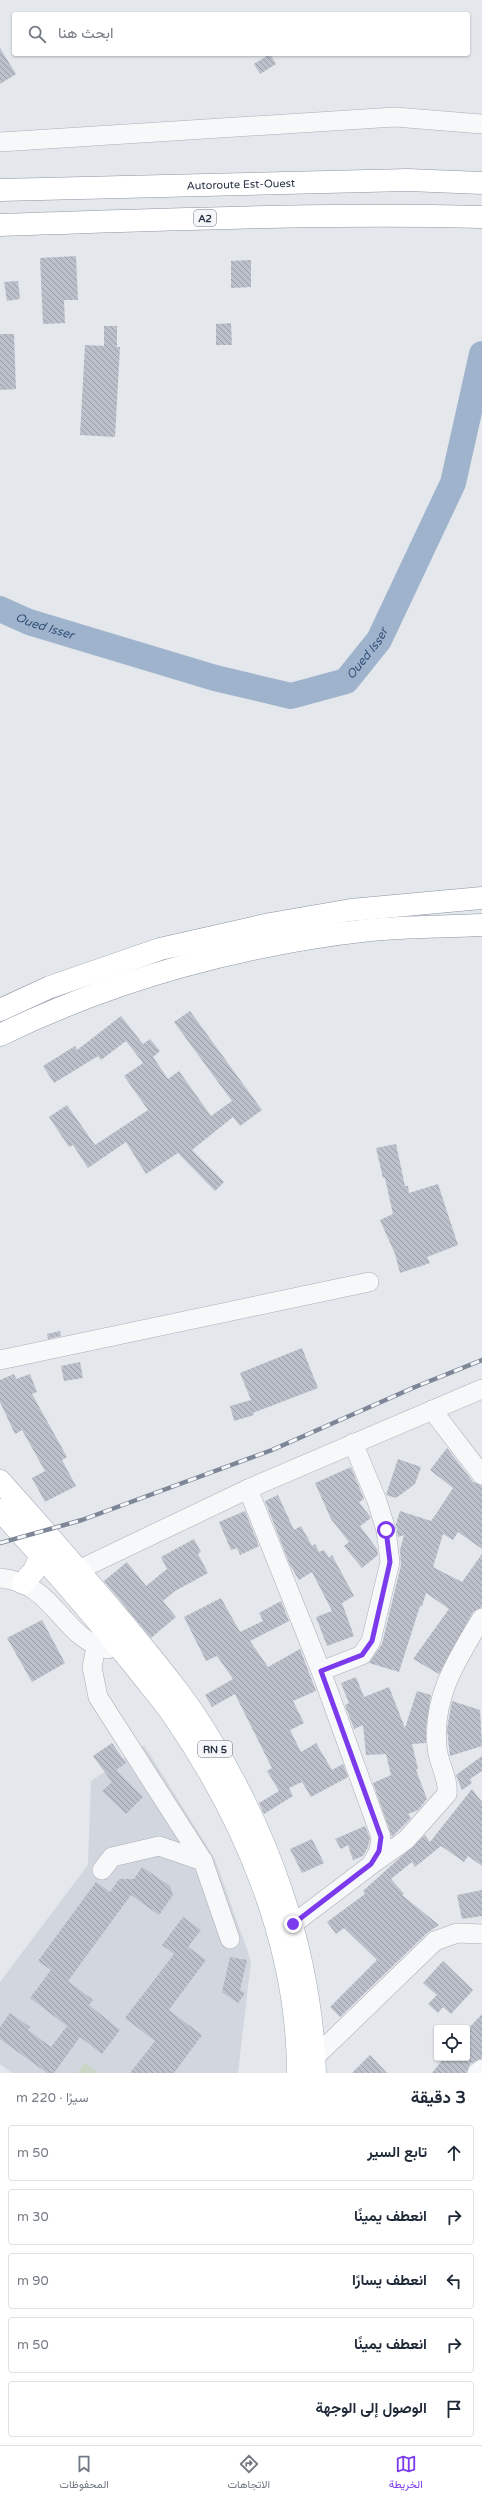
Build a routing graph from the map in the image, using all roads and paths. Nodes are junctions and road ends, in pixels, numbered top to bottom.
1 (482, 124) edge
2 (0, 142) edge
3 (482, 183) edge
4 (0, 190) edge
5 (482, 217) edge
6 (0, 225) edge
7 (482, 898) edge
8 (482, 925) edge
9 (0, 1010) edge
10 (0, 1035) edge
11 (369, 1282) dead end
12 (0, 1360) edge
13 (482, 1389) edge
14 (432, 1410) junction
15 (353, 1442) junction
16 (482, 1475) edge
17 (0, 1482) edge
18 (248, 1489) junction
19 (0, 1510) edge
20 (41, 1555) junction
21 (69, 1574) junction
22 (0, 1578) edge
23 (23, 1583) junction
24 (482, 1618) edge
25 (96, 1647) junction
26 (121, 1649) junction
27 (321, 1671) junction
28 (204, 1861) junction
29 (371, 1864) junction
30 (102, 1870) dead end
31 (293, 1924) junction
32 (482, 1934) edge
33 (230, 1939) dead end
34 (315, 2065) edge
35 (482, 2068) edge
36 (298, 2073) edge
37 (478, 2073) edge

1 - 2 street
3 - 4 main road, Autoroute Est-Ouest
5 - 6 main road, A2
7 - 9 main road
8 - 10 main road
11 - 12 street
13 - 14 street
14 - 15 street
14 - 16 street
15 - 18 street
15 - 27 street
17 - 21 main road, RN 5
18 - 21 street
18 - 27 street
19 - 20 main road, RN 5
20 - 21 main road, RN 5
20 - 23 main road
21 - 26 main road, RN 5
21 - 31 main road, RN 5
22 - 23 street
23 - 25 street
24 - 29 street
25 - 26 street
25 - 28 street
26 - 36 main road, RN 5
27 - 29 street
28 - 30 street
28 - 33 street
29 - 31 street
31 - 34 main road, RN 5
32 - 34 street
35 - 37 street

